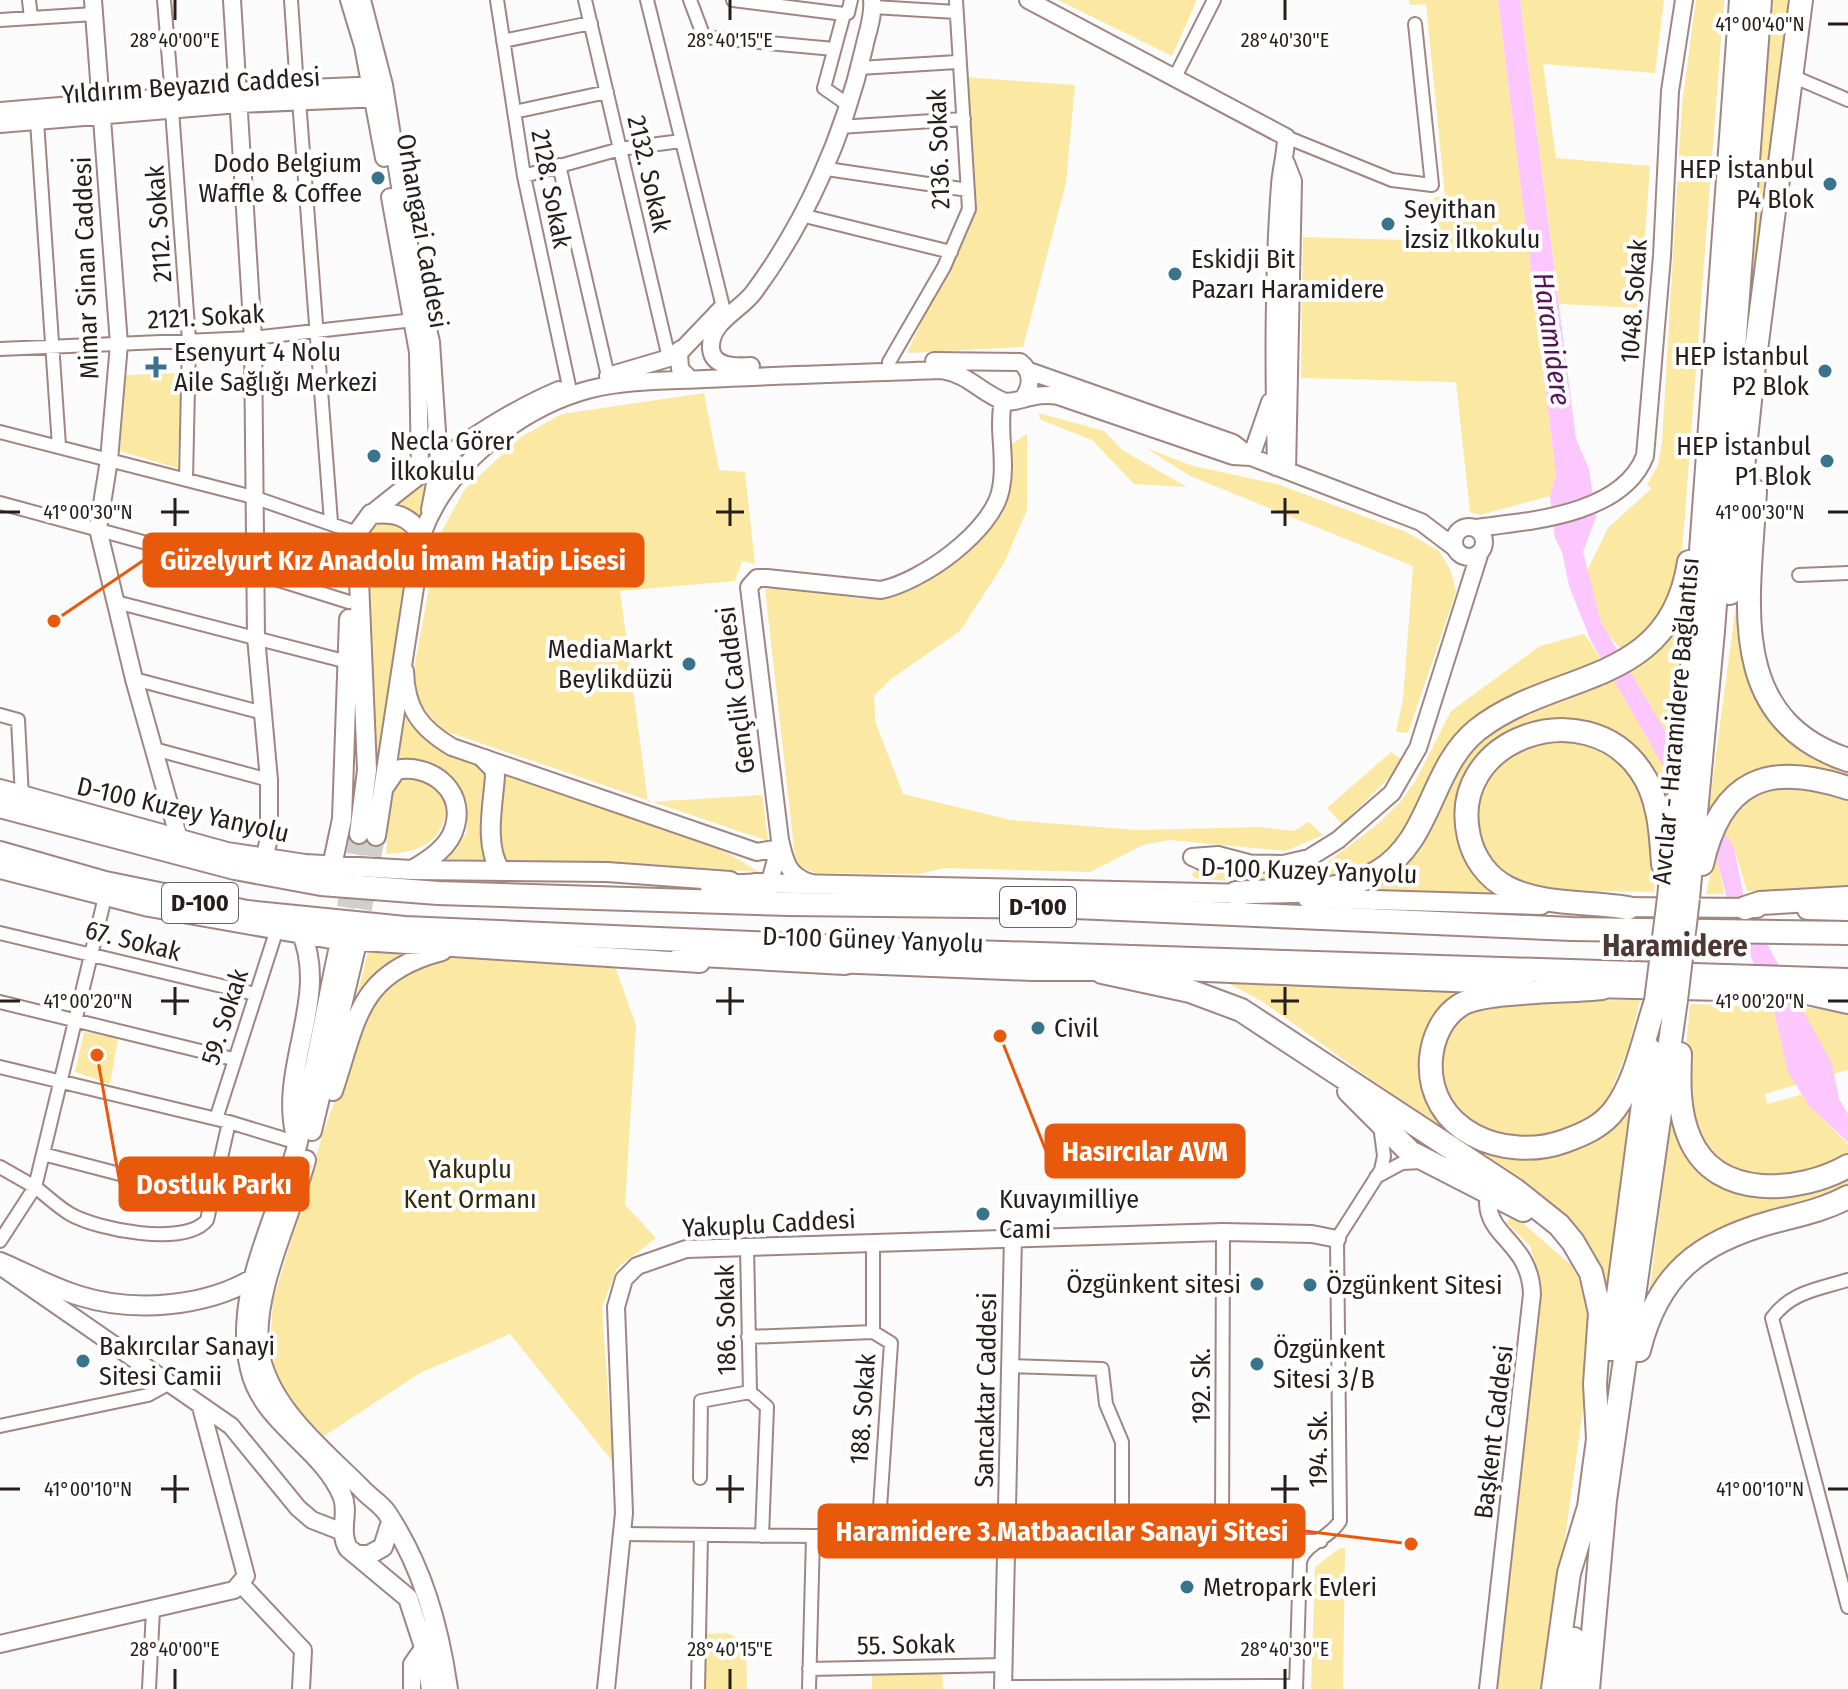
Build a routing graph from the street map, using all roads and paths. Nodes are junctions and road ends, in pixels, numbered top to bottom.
1 (29, 0) edge
2 (164, 0) edge
3 (232, 0) edge
4 (291, 0) edge
5 (349, 0) edge
6 (362, 0) edge
7 (497, 0) edge
8 (585, 0) edge
9 (647, 0) edge
10 (690, 0) edge
11 (733, 0) edge
12 (851, 0) edge
13 (1028, 0) edge
14 (1214, 0) edge
15 (1684, 0) edge
16 (1730, 0) edge
17 (1741, 0) edge
18 (1760, 0) edge
19 (1801, 0) edge
20 (876, 2) edge
21 (956, 6) edge
22 (93, 7) edge
23 (844, 14) junction
24 (31, 18) junction
25 (0, 20) edge
26 (591, 23) junction
27 (1415, 24) dead end
28 (503, 41) junction
29 (834, 49) junction
30 (957, 62) junction
31 (859, 68) junction
32 (1792, 76) junction
33 (1175, 77) junction
34 (379, 91) junction
35 (607, 92) junction
36 (298, 94) junction
37 (239, 97) junction
38 (1848, 100) edge
39 (172, 103) junction
40 (847, 104) junction
41 (102, 109) junction
42 (0, 111) edge
43 (514, 112) junction
44 (964, 119) junction
45 (37, 121) junction
46 (0, 124) edge
47 (839, 127) junction
48 (1286, 137) junction
49 (681, 141) junction
50 (620, 149) junction
51 (1286, 163) junction
52 (559, 165) junction
53 (827, 169) junction
54 (1728, 169) junction
55 (524, 176) junction
56 (968, 190) junction
57 (801, 215) junction
58 (951, 252) junction
59 (1768, 272) junction
60 (761, 280) junction
61 (723, 307) junction
62 (414, 320) junction
63 (316, 331) junction
64 (253, 338) junction
65 (189, 341) junction
66 (119, 344) junction
67 (52, 347) junction
68 (0, 349) edge
69 (680, 349) junction
70 (712, 352) junction
71 (1004, 361) junction
72 (889, 362) junction
73 (1029, 371) junction
74 (608, 376) junction
75 (695, 379) junction
76 (569, 386) junction
77 (1274, 392) junction
78 (1024, 397) junction
79 (999, 398) junction
80 (0, 432) edge
81 (1708, 439) junction
82 (59, 446) junction
83 (1251, 457) junction
84 (109, 460) junction
85 (439, 462) junction
86 (1281, 469) junction
87 (420, 474) junction
88 (186, 479) junction
89 (253, 497) junction
90 (0, 503) edge
91 (371, 514) junction
92 (331, 522) junction
93 (1421, 522) junction
94 (1520, 524) junction
95 (1470, 528) junction
96 (98, 529) junction
97 (423, 536) junction
98 (357, 540) junction
99 (1456, 549) junction
100 (1481, 550) junction
101 (253, 572) junction
102 (1848, 573) edge
103 (1799, 575) dead end
104 (358, 577) junction
105 (1464, 600) junction
106 (116, 602) junction
107 (349, 602) junction
108 (256, 637) junction
109 (405, 653) junction
110 (348, 662) junction
111 (134, 679) junction
112 (260, 712) junction
113 (0, 715) edge
114 (154, 749) junction
115 (484, 759) junction
116 (1848, 760) edge
117 (1700, 776) junction
118 (269, 780) junction
119 (383, 788) junction
120 (1848, 788) edge
121 (0, 789) edge
122 (22, 797) junction
123 (0, 806) edge
124 (179, 839) junction
125 (780, 844) junction
126 (0, 853) edge
127 (264, 858) junction
128 (1252, 864) dead end
129 (332, 866) junction
130 (0, 869) edge
131 (412, 870) junction
132 (500, 870) junction
133 (769, 885) junction
134 (827, 886) junction
135 (371, 888) junction
136 (1236, 893) junction
137 (105, 897) junction
138 (1679, 898) junction
139 (1848, 898) edge
140 (1628, 908) junction
141 (1745, 908) junction
142 (1848, 911) edge
143 (277, 929) junction
144 (301, 932) junction
145 (0, 933) edge
146 (1848, 933) edge
147 (473, 939) junction
148 (346, 951) tunnel mouth
149 (92, 954) junction
150 (845, 963) joint
151 (1102, 972) junction
152 (1848, 980) edge
153 (1602, 988) junction
154 (1803, 992) junction
155 (255, 994) junction
156 (1848, 995) edge
157 (1666, 1001) junction
158 (0, 1002) edge
159 (1848, 1002) edge
160 (76, 1019) junction
161 (1294, 1044) junction
162 (233, 1059) junction
163 (0, 1067) edge
164 (61, 1082) junction
165 (222, 1121) junction
166 (1380, 1124) junction
167 (302, 1150) junction
168 (43, 1154) junction
169 (1429, 1163) junction
170 (1848, 1166) edge
171 (0, 1167) edge
172 (1376, 1177) junction
173 (35, 1187) junction
174 (1494, 1195) junction
175 (1848, 1197) edge
176 (212, 1198) junction
177 (1223, 1232) junction
178 (1013, 1237) junction
179 (1337, 1239) junction
180 (0, 1241) edge
181 (873, 1244) junction
182 (747, 1247) junction
183 (0, 1264) edge
184 (1591, 1273) junction
185 (254, 1278) junction
186 (1848, 1280) edge
187 (873, 1332) junction
188 (748, 1337) junction
189 (1009, 1366) junction
190 (168, 1384) junction
191 (750, 1392) junction
192 (201, 1407) junction
193 (0, 1426) edge
194 (1606, 1441) junction
195 (700, 1478) dead end
196 (376, 1503) junction
197 (1589, 1507) junction
198 (391, 1522) junction
199 (344, 1524) junction
200 (620, 1534) junction
201 (701, 1535) junction
202 (762, 1536) junction
203 (813, 1537) junction
204 (878, 1538) junction
205 (1008, 1539) junction
206 (1122, 1540) junction
207 (1222, 1540) junction
208 (1321, 1541) junction
209 (357, 1555) junction
210 (240, 1583) junction
211 (1848, 1607) edge
212 (153, 1610) junction
213 (0, 1644) edge
214 (424, 1647) junction
215 (1590, 1650) junction
216 (1004, 1665) junction
217 (809, 1669) junction
218 (1003, 1688) edge
219 (1115, 1688) edge
220 (1296, 1688) edge
221 (149, 1689) edge
222 (301, 1689) edge
223 (412, 1689) edge
224 (431, 1689) edge
225 (448, 1689) edge
226 (606, 1689) edge
227 (698, 1689) edge
228 (809, 1689) edge
229 (1488, 1689) edge
230 (1553, 1689) edge
231 (1571, 1689) edge
232 (1588, 1689) edge
233 (1598, 1689) edge

1 - 24 street
2 - 39 street, 2112. Sokak
3 - 37 main road
4 - 36 street
5 - 34 main road, Orhangazi Caddesi
6 - 34 main road
7 - 28 street, 2128. Sokak
8 - 26 street, 2132. Sokak
9 - 49 street
10 - 29 street
11 - 23 street
12 - 23 street
13 - 33 main road
14 - 33 street
15 - 94 main road, 1048. Sokak
16 - 54 highway
17 - 54 highway, Avcılar - Haramidere Bağlantısı
18 - 117 highway, Avcılar - Haramidere Bağlantısı
19 - 32 highway
20 - 21 street, 2136. Sokak
20 - 31 main road
21 - 30 street, 2136. Sokak
22 - 24 street
22 - 41 main road, Mimar Sinan Caddesi
23 - 29 street
24 - 25 street
26 - 28 street
26 - 35 street, 2132. Sokak
27 - 48 street
28 - 43 street, 2128. Sokak
29 - 40 street
30 - 31 street
30 - 44 street, 2136. Sokak
31 - 40 main road
32 - 38 street
32 - 59 highway
33 - 48 main road
34 - 36 main road, Yıldırım Beyazıd Caddesi
34 - 62 main road, Orhangazi Caddesi
34 - 85 main road
35 - 43 street
35 - 50 street, 2132. Sokak
36 - 37 main road, Yıldırım Beyazıd Caddesi
36 - 63 street
37 - 39 main road, Yıldırım Beyazıd Caddesi
37 - 64 main road
39 - 41 main road, Yıldırım Beyazıd Caddesi
39 - 65 street, 2112. Sokak
40 - 47 main road
41 - 42 main road, Yıldırım Beyazıd Caddesi
41 - 45 main road, Yıldırım Beyazıd Caddesi
41 - 66 main road, Mimar Sinan Caddesi
43 - 55 street, 2128. Sokak
44 - 47 street
44 - 56 street, 2136. Sokak
45 - 46 main road, Yıldırım Beyazıd Caddesi
45 - 67 street
47 - 53 main road
48 - 51 main road
49 - 50 street
49 - 61 street
50 - 52 street
50 - 69 street, 2132. Sokak
51 - 77 main road
51 - 86 main road
52 - 55 street
52 - 74 street
53 - 56 street
53 - 57 main road
54 - 81 highway, Avcılar - Haramidere Bağlantısı
55 - 76 street, 2128. Sokak
56 - 58 street, 2136. Sokak
57 - 58 street
57 - 60 main road
58 - 72 street, 2136. Sokak
59 - 116 highway
59 - 117 highway
60 - 61 main road
60 - 70 main road
61 - 69 main road
62 - 63 street, 2121. Sokak
62 - 87 main road, Orhangazi Caddesi
63 - 64 street, 2121. Sokak
63 - 92 street
64 - 65 street, 2121. Sokak
64 - 89 main road
65 - 66 street, 2121. Sokak
65 - 88 street, 2112. Sokak
66 - 67 street, 2121. Sokak
66 - 84 main road, Mimar Sinan Caddesi
67 - 68 street, 2121. Sokak
67 - 82 street
69 - 70 main road
69 - 74 main road
69 - 75 main road
70 - 72 main road
70 - 75 main road
71 - 72 main road
71 - 73 main road
71 - 79 main road
73 - 78 main road
73 - 83 main road
74 - 76 main road
75 - 79 main road
75 - 97 main road
76 - 85 main road
77 - 83 main road
77 - 86 main road
78 - 79 main road
78 - 83 main road
79 - 125 main road, Gençlik Caddesi
80 - 82 street
81 - 136 highway
81 - 138 highway, Avcılar - Haramidere Bağlantısı
82 - 84 street
83 - 86 main road
84 - 88 street
84 - 96 main road, Mimar Sinan Caddesi
85 - 87 main road
85 - 97 main road
86 - 93 main road
87 - 91 main road
88 - 89 street
89 - 92 street
89 - 101 main road
90 - 96 street
91 - 97 main road
91 - 98 main road
92 - 98 street
93 - 95 main road, 1048. Sokak
93 - 99 main road
94 - 95 main road, 1048. Sokak
94 - 100 main road, 1048. Sokak
95 - 99 main road
95 - 100 main road
96 - 101 street
96 - 106 main road, Mimar Sinan Caddesi
97 - 98 main road
97 - 109 main road
98 - 104 main road
99 - 100 main road
99 - 105 main road
100 - 105 main road
101 - 107 street
101 - 108 main road
102 - 103 street
104 - 107 main road
104 - 119 main road
105 - 128 main road
106 - 108 street
106 - 111 main road, Mimar Sinan Caddesi
107 - 110 main road
108 - 110 street
108 - 112 main road
109 - 115 main road
109 - 119 main road
110 - 129 main road
111 - 112 street
111 - 114 main road, Mimar Sinan Caddesi
112 - 118 main road
113 - 122 street
114 - 118 street
114 - 124 main road, Mimar Sinan Caddesi
115 - 125 main road
115 - 132 main road
117 - 138 highway, Avcılar - Haramidere Bağlantısı
118 - 127 main road
119 - 131 main road
120 - 138 highway
121 - 122 main road, D-100 Kuzey Yanyolu
122 - 124 main road, D-100 Kuzey Yanyolu
123 - 135 highway, D-100
124 - 127 main road, D-100 Kuzey Yanyolu
125 - 133 main road
125 - 134 main road
126 - 147 highway, D-100
127 - 129 main road, D-100 Kuzey Yanyolu
129 - 131 main road, D-100 Kuzey Yanyolu
130 - 137 main road
131 - 132 main road, D-100 Kuzey Yanyolu
132 - 133 main road, D-100 Kuzey Yanyolu
133 - 134 main road, D-100 Kuzey Yanyolu
133 - 135 highway
134 - 136 main road, D-100 Kuzey Yanyolu
135 - 146 highway, D-100
136 - 140 main road, D-100 Kuzey Yanyolu
137 - 143 main road
137 - 149 street
138 - 140 highway
138 - 157 highway, Avcılar - Haramidere Bağlantısı, bridge
139 - 141 highway
140 - 141 main road, D-100 Kuzey Yanyolu
141 - 142 main road, D-100 Kuzey Yanyolu
143 - 144 main road
143 - 155 street, 59. Sokak
144 - 147 main road
144 - 167 main road
145 - 149 street, 67. Sokak
147 - 150 highway
147 - 152 highway, D-100
147 - 167 main road
148 - 167 main road
149 - 155 street, 67. Sokak
149 - 160 street
150 - 151 main road, D-100 Güney Yanyolu
151 - 153 main road, D-100 Güney Yanyolu
151 - 161 highway
153 - 154 main road, D-100 Güney Yanyolu
153 - 157 highway
154 - 156 main road, D-100 Güney Yanyolu
154 - 159 highway
155 - 162 street, 59. Sokak
157 - 170 highway
157 - 194 highway, Avcılar - Haramidere Bağlantısı
158 - 160 street
160 - 162 street
160 - 164 street
161 - 166 highway
161 - 184 highway
162 - 165 street, 59. Sokak
163 - 164 street
164 - 165 street
164 - 168 street
165 - 167 street
165 - 176 street, 59. Sokak
166 - 169 highway
166 - 172 street
167 - 185 main road
167 - 196 main road
168 - 173 street
168 - 176 street
169 - 172 street
169 - 174 highway
171 - 173 street
172 - 179 street
173 - 176 street, 59. Sokak
173 - 180 street
174 - 184 highway
174 - 229 main road, Başkent Caddesi
175 - 194 highway
177 - 178 main road, Yakuplu Caddesi
177 - 179 main road, Yakuplu Caddesi
177 - 207 street, 192. Sk.
178 - 181 main road, Yakuplu Caddesi
178 - 189 main road, Sancaktar Caddesi
179 - 208 street, 194. Sk.
181 - 182 main road, Yakuplu Caddesi
181 - 187 street, 188. Sokak
182 - 188 street, 186. Sokak
182 - 200 main road, Yakuplu Caddesi
183 - 185 main road
183 - 190 main road
184 - 194 highway
185 - 199 main road
186 - 211 street
187 - 188 street
187 - 204 street, 188. Sokak
188 - 191 street, 186. Sokak
189 - 205 main road, Sancaktar Caddesi
189 - 206 street
190 - 192 main road
190 - 193 street
191 - 195 street, 186. Sokak
191 - 202 street, 186. Sokak
192 - 199 main road
192 - 210 main road
194 - 197 highway
194 - 215 highway
196 - 198 main road
196 - 199 main road
197 - 230 highway
197 - 231 highway
198 - 209 main road
198 - 225 main road
199 - 209 main road
200 - 201 street
200 - 226 main road, Yakuplu Caddesi
201 - 202 street
201 - 227 street
202 - 203 street
203 - 204 street
203 - 217 street
204 - 205 street
205 - 206 street
205 - 216 main road, Sancaktar Caddesi
206 - 207 street
207 - 208 street
208 - 220 street, 194. Sk.
209 - 214 main road
210 - 212 main road
210 - 222 main road
212 - 213 main road
212 - 221 street
214 - 223 main road
214 - 224 main road
215 - 232 highway
215 - 233 highway
216 - 217 street, 55. Sokak
216 - 218 main road, Sancaktar Caddesi
217 - 228 street
218 - 219 street
219 - 220 street

